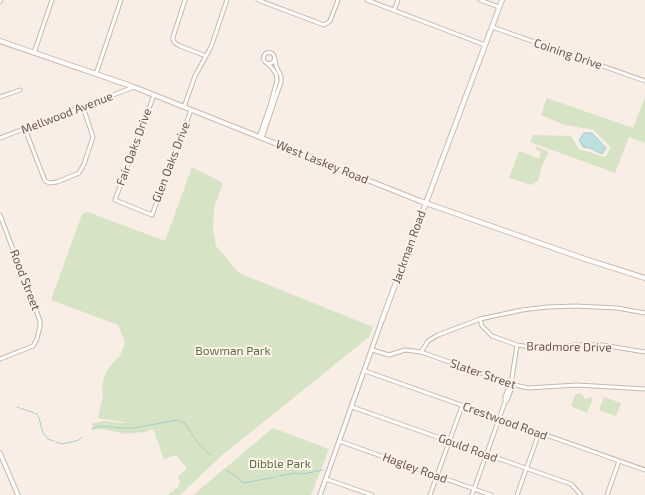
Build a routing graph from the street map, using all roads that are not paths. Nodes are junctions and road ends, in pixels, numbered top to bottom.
1 (52, 0) edge
2 (121, 0) edge
3 (185, 0) edge
4 (227, 0) edge
5 (258, 0) edge
6 (338, 0) edge
7 (367, 0) edge
8 (398, 0) edge
9 (480, 0) edge
10 (502, 0) edge
11 (499, 7) junction
12 (394, 10) junction
13 (492, 27) junction
14 (0, 42) edge
15 (485, 45) junction
16 (34, 53) junction
17 (206, 56) junction
18 (275, 59) junction
19 (267, 63) junction
20 (96, 74) junction
21 (645, 81) edge
22 (134, 87) junction
23 (20, 90) dead end
24 (154, 94) junction
25 (0, 97) edge
26 (83, 107) junction
27 (184, 107) junction
28 (191, 110) junction
29 (25, 129) junction
30 (261, 137) junction
31 (0, 138) edge
32 (425, 203) junction
33 (0, 215) edge
34 (152, 215) joint
35 (645, 278) edge
36 (645, 313) edge
37 (480, 319) junction
38 (382, 320) joint
39 (517, 345) junction
40 (372, 350) junction
41 (421, 352) junction
42 (645, 352) edge
43 (0, 359) edge
44 (365, 371) junction
45 (511, 384) junction
46 (645, 389) edge
47 (462, 406) junction
48 (352, 407) junction
49 (499, 419) junction
50 (539, 433) junction
51 (339, 441) junction
52 (449, 441) junction
53 (0, 453) edge
54 (486, 455) junction
55 (618, 461) junction
56 (526, 469) junction
57 (645, 470) edge
58 (437, 476) junction
59 (326, 479) junction
60 (474, 489) junction
61 (18, 495) edge
62 (320, 495) edge
63 (372, 495) edge
64 (430, 495) edge
65 (472, 495) edge
66 (491, 495) edge
67 (518, 495) edge
68 (581, 495) edge
69 (607, 495) edge

1 - 16 street
2 - 20 street
3 - 17 street
4 - 17 street
5 - 6 street
7 - 12 street
8 - 12 street
9 - 11 street
10 - 11 main road, Jackman Road
11 - 13 main road, Jackman Road
12 - 15 street
13 - 15 main road, Jackman Road
13 - 21 street, Coining Drive
14 - 16 main road, West Laskey Road
15 - 32 main road, Jackman Road
16 - 20 main road, West Laskey Road
17 - 27 street
18 - 19 street
18 - 19 street
18 - 30 street
19 - 30 street
20 - 22 main road, West Laskey Road
22 - 24 main road, West Laskey Road
22 - 26 street, Mellwood Avenue
23 - 25 street
24 - 27 main road, West Laskey Road
24 - 34 street, Fair Oaks Drive
26 - 29 street, Mellwood Avenue
26 - 29 street
27 - 28 main road, West Laskey Road
28 - 30 main road, West Laskey Road
28 - 34 street, Glen Oaks Drive
29 - 31 street, Mellwood Avenue
30 - 32 main road, West Laskey Road
32 - 35 main road, West Laskey Road
32 - 38 main road, Jackman Road
33 - 43 street, Rood Street
36 - 37 street
37 - 39 street, Bradmore Drive
37 - 41 street
38 - 40 street, Jackman Road
39 - 42 street, Bradmore Drive
39 - 45 street
40 - 41 street, Slater Street
40 - 44 street, Jackman Road
41 - 45 street, Slater Street
44 - 47 street, Crestwood Road
44 - 48 street, Jackman Road
45 - 46 street, Slater Street
45 - 49 street
47 - 49 street, Crestwood Road
47 - 52 street
48 - 51 street, Jackman Road
48 - 52 street, Gould Road
49 - 50 street, Crestwood Road
49 - 54 street
50 - 55 street, Crestwood Road
50 - 56 street
51 - 58 street, Hagley Road
51 - 59 street, Jackman Road
52 - 54 street, Gould Road
52 - 58 street
53 - 61 street
54 - 56 street, Gould Road
54 - 60 street
55 - 57 street, Crestwood Road
55 - 69 street
56 - 67 street
56 - 68 street, Gould Road
58 - 60 street, Hagley Road
58 - 64 street
59 - 62 street, Jackman Road
59 - 63 street
60 - 65 street
60 - 66 street, Hagley Road

